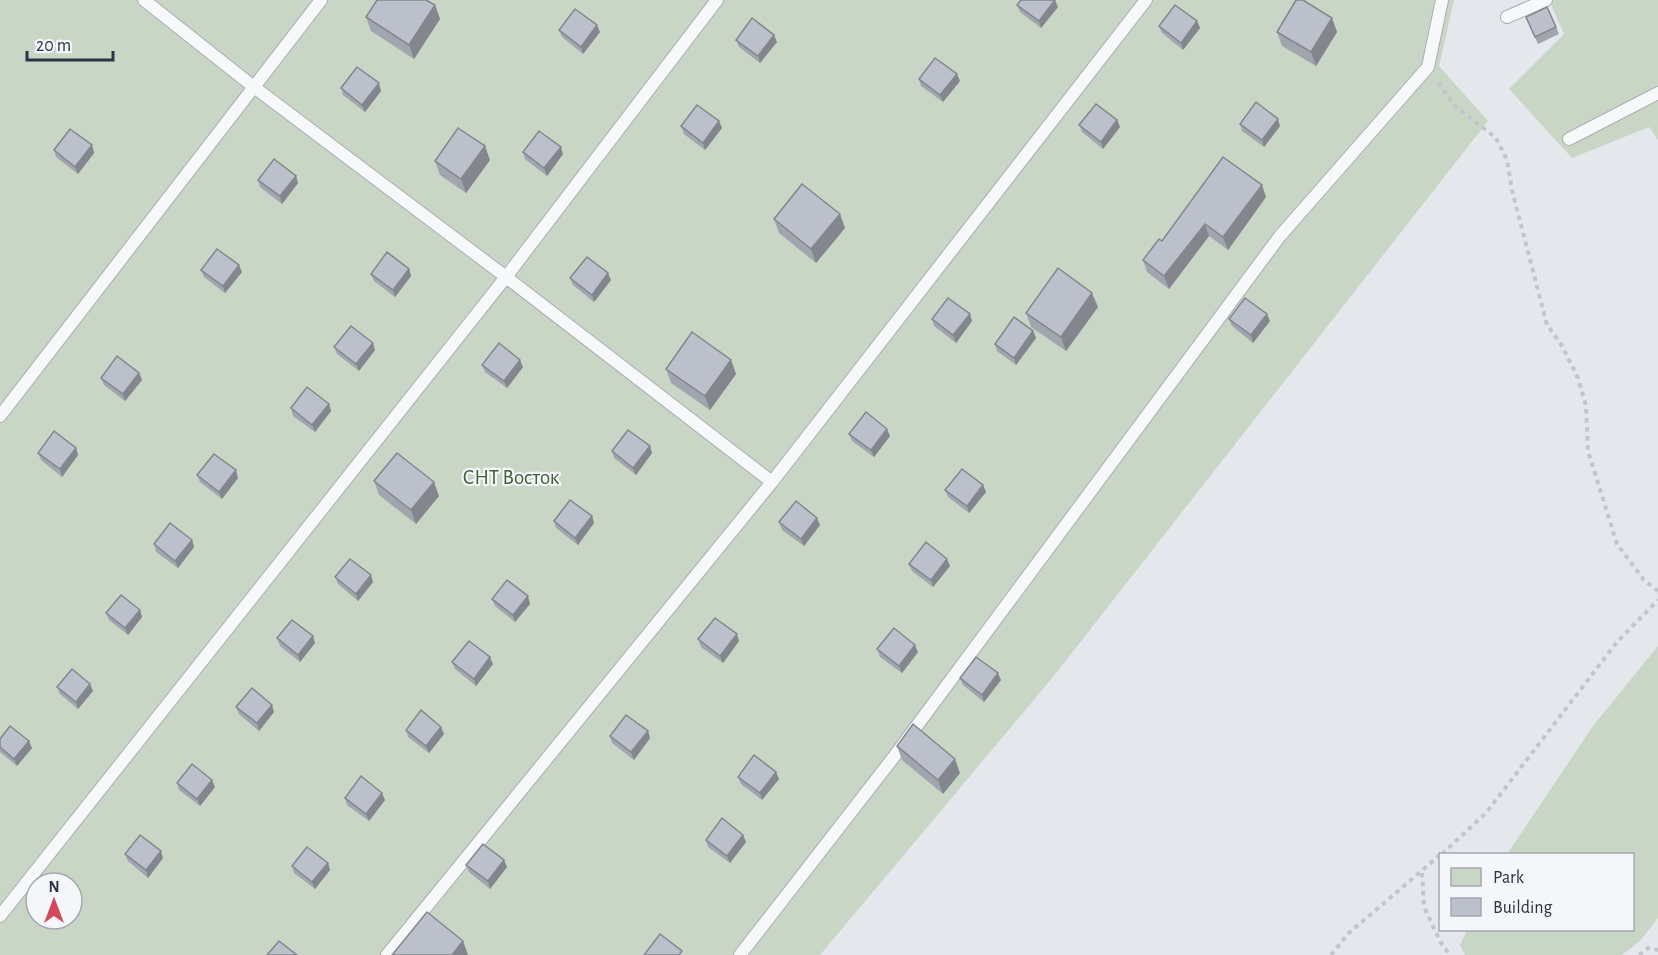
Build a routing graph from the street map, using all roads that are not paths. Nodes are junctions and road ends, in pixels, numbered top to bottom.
1 (144, 0) edge
2 (321, 0) edge
3 (717, 0) edge
4 (1146, 0) edge
5 (1442, 0) edge
6 (1546, 0) edge
7 (1507, 17) dead end
8 (254, 87) junction
9 (1658, 93) edge
10 (1569, 139) dead end
11 (506, 277) junction
12 (0, 416) edge
13 (772, 482) junction
14 (0, 916) edge
15 (387, 955) edge
16 (740, 955) edge

1 - 8 lane
2 - 8 lane
3 - 11 lane
4 - 13 lane
5 - 16 lane
6 - 7 lane
8 - 11 lane
8 - 12 lane
9 - 10 lane
11 - 13 lane
11 - 14 lane
13 - 15 lane

